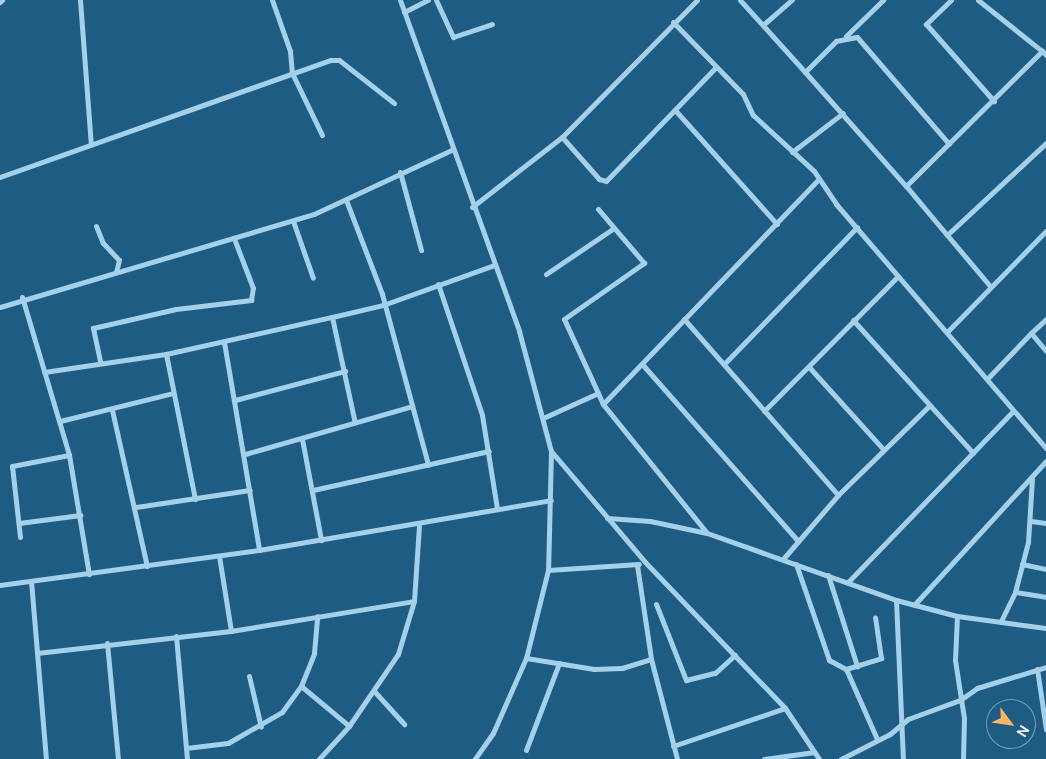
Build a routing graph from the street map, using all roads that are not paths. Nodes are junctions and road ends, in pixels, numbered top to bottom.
1 (80, 0) edge
2 (272, 0) edge
3 (400, 0) edge
4 (428, 0) edge
5 (436, 0) edge
6 (686, 0) edge
7 (697, 0) edge
8 (740, 0) edge
9 (792, 0) edge
10 (883, 0) edge
11 (951, 0) edge
12 (978, 0) edge
13 (687, 9) junction
14 (404, 12) junction
15 (673, 22) junction
16 (492, 24) dead end
17 (764, 24) junction
18 (845, 37) junction
19 (1044, 53) edge
20 (716, 67) junction
21 (805, 72) junction
22 (292, 74) junction
23 (994, 101) junction
24 (394, 103) dead end
25 (675, 110) junction
26 (843, 112) junction
27 (322, 135) dead end
28 (562, 137) junction
29 (1046, 143) edge
30 (949, 144) junction
31 (91, 145) junction
32 (451, 150) junction
33 (792, 152) junction
34 (400, 172) junction
35 (0, 177) edge
36 (818, 180) junction
37 (906, 186) junction
38 (346, 200) junction
39 (472, 207) junction
40 (598, 209) dead end
41 (293, 221) junction
42 (778, 224) junction
43 (96, 226) dead end
44 (857, 227) junction
45 (614, 228) junction
46 (1046, 231) edge
47 (947, 235) junction
48 (235, 241) junction
49 (421, 250) dead end
50 (494, 265) junction
51 (116, 272) junction
52 (546, 274) dead end
53 (898, 276) junction
54 (313, 278) dead end
55 (438, 284) junction
56 (990, 286) junction
57 (22, 297) junction
58 (383, 305) junction
59 (0, 307) edge
60 (332, 317) junction
61 (684, 319) junction
62 (1046, 319) edge
63 (853, 320) junction
64 (947, 332) junction
65 (1031, 333) junction
66 (224, 342) junction
67 (1046, 351) edge
68 (166, 354) junction
69 (100, 361) junction
70 (642, 364) junction
71 (724, 364) junction
72 (809, 367) junction
73 (345, 371) junction
74 (44, 372) junction
75 (987, 379) junction
76 (173, 393) junction
77 (598, 393) junction
78 (235, 400) junction
79 (603, 404) junction
80 (412, 406) junction
81 (929, 406) junction
82 (112, 410) junction
83 (764, 411) junction
84 (1013, 411) junction
85 (543, 418) junction
86 (60, 420) junction
87 (355, 423) junction
88 (302, 439) junction
89 (1046, 448) edge
90 (883, 449) junction
91 (489, 451) junction
92 (551, 451) junction
93 (973, 453) junction
94 (245, 454) junction
95 (69, 455) junction
96 (1046, 460) edge
97 (428, 464) junction
98 (1032, 479) junction
99 (250, 490) junction
100 (313, 490) junction
101 (838, 495) junction
102 (195, 499) junction
103 (551, 500) junction
104 (136, 507) junction
105 (497, 509) junction
106 (80, 515) junction
107 (607, 518) junction
108 (1031, 522) junction
109 (19, 523) junction
110 (1046, 523) edge
111 (419, 526) junction
112 (707, 533) junction
113 (20, 537) dead end
114 (321, 540) junction
115 (797, 540) junction
116 (259, 550) junction
117 (219, 556) junction
118 (783, 559) junction
119 (644, 562) junction
120 (796, 564) junction
121 (1022, 564) junction
122 (637, 565) junction
123 (147, 566) junction
124 (1046, 569) edge
125 (548, 570) junction
126 (89, 574) junction
127 (828, 575) junction
128 (31, 581) junction
129 (848, 582) junction
130 (0, 585) edge
131 (1015, 592) junction
132 (1046, 597) edge
133 (896, 600) junction
134 (414, 601) junction
135 (656, 604) dead end
136 (914, 605) junction
137 (317, 616) junction
138 (875, 616) dead end
139 (957, 616) junction
140 (1001, 621) junction
141 (1046, 628) edge
142 (231, 631) junction
143 (176, 636) junction
144 (108, 643) junction
145 (37, 653) junction
146 (735, 655) junction
147 (526, 658) junction
148 (652, 660) junction
149 (559, 663) junction
150 (857, 666) junction
151 (1046, 667) edge
152 (846, 669) junction
153 (1037, 669) junction
154 (249, 676) dead end
155 (301, 686) junction
156 (374, 691) junction
157 (960, 700) junction
158 (785, 708) junction
159 (404, 724) dead end
160 (901, 725) junction
161 (349, 726) junction
162 (261, 727) junction
163 (1046, 729) edge
164 (877, 739) junction
165 (673, 746) junction
166 (186, 748) junction
167 (526, 750) dead end
168 (815, 752) junction
169 (46, 759) edge
170 (118, 759) edge
171 (187, 759) edge
172 (319, 759) edge
173 (474, 759) edge
174 (677, 759) edge
175 (764, 759) edge
176 (819, 759) edge
177 (841, 759) edge
178 (904, 759) edge
179 (963, 759) edge

1 - 31 street
2 - 22 street
3 - 14 street
4 - 14 street
5 - 16 street
6 - 13 street
7 - 13 street
8 - 17 street
9 - 17 street
10 - 18 street
11 - 23 street
12 - 19 street
13 - 15 street
14 - 32 street
15 - 20 street
15 - 28 street
17 - 21 street
18 - 21 street
18 - 30 street
19 - 23 street
20 - 25 street
20 - 33 street
21 - 26 street
22 - 24 street
22 - 27 street
22 - 31 street
23 - 30 street
25 - 28 street
25 - 42 street
26 - 33 street
26 - 37 street
28 - 39 street
29 - 47 street
30 - 37 street
31 - 35 street
32 - 34 street
32 - 39 street
33 - 36 street
34 - 38 street
34 - 49 street
36 - 42 street
36 - 44 street
37 - 47 street
38 - 41 street
38 - 58 street
39 - 50 street
40 - 45 street
41 - 48 street
41 - 54 street
42 - 61 street
43 - 51 street
44 - 53 street
44 - 71 street
45 - 52 street
45 - 77 street
46 - 56 street
47 - 56 street
48 - 51 street
48 - 69 street
50 - 55 street
50 - 85 street
51 - 57 street
53 - 63 street
53 - 64 street
55 - 58 street
55 - 91 street
56 - 64 street
57 - 59 street
57 - 74 street
58 - 60 street
58 - 80 street
60 - 66 street
60 - 73 street
61 - 70 street
61 - 71 street
62 - 65 street
63 - 72 street
63 - 81 street
64 - 75 street
65 - 67 street
65 - 75 street
66 - 68 street
66 - 78 street
68 - 69 street
68 - 76 street
69 - 74 street
70 - 79 street
70 - 115 street
71 - 83 street
72 - 83 street
72 - 90 street
73 - 78 street
73 - 87 street
74 - 86 street
75 - 84 street
76 - 82 street
76 - 102 street
77 - 79 street
77 - 85 street
78 - 94 street
79 - 112 street
80 - 87 street
80 - 97 street
81 - 90 street
81 - 93 street
82 - 86 street
82 - 104 street
83 - 101 street
84 - 89 street
84 - 93 street
85 - 92 street
86 - 95 street
87 - 88 street
88 - 94 street
88 - 100 street
90 - 101 street
91 - 97 street
91 - 105 street
92 - 103 street
92 - 107 street
93 - 129 street
94 - 99 street
95 - 106 street
95 - 109 street
96 - 98 street
97 - 100 street
98 - 108 street
98 - 136 street
99 - 102 street
99 - 116 street
100 - 114 street
101 - 115 street
102 - 104 street
103 - 105 street
103 - 125 street
104 - 123 street
105 - 111 street
106 - 109 street
106 - 126 street
107 - 112 street
107 - 119 street
108 - 110 street
108 - 121 street
109 - 113 street
111 - 114 street
111 - 134 street
112 - 118 street
114 - 116 street
115 - 118 street
116 - 117 street
117 - 123 street
117 - 142 street
118 - 120 street
119 - 122 street
119 - 146 street
120 - 127 street
120 - 152 street
121 - 124 street
121 - 131 street
122 - 125 street
122 - 148 street
123 - 126 street
125 - 147 street
126 - 128 street
127 - 129 street
127 - 150 street
128 - 130 street
128 - 145 street
129 - 133 street
131 - 132 street
131 - 140 street
133 - 136 street
133 - 160 street
134 - 137 street
134 - 156 street
135 - 146 street
136 - 139 street
137 - 142 street
137 - 155 street
138 - 150 street
139 - 140 street
139 - 157 street
140 - 141 street
142 - 143 street
143 - 144 street
143 - 166 street
144 - 145 street
144 - 170 street
145 - 169 street
146 - 158 street
147 - 149 street
147 - 173 street
148 - 149 street
148 - 165 street
149 - 167 street
150 - 152 street
151 - 153 street
152 - 164 street
153 - 157 street
153 - 163 street
154 - 162 street
155 - 161 street
155 - 162 street
156 - 159 street
156 - 161 street
157 - 160 street
157 - 179 street
158 - 165 street
158 - 168 street
160 - 164 street
160 - 178 street
161 - 172 street
162 - 166 street
164 - 177 street
165 - 174 street
166 - 171 street
168 - 175 street
168 - 176 street

